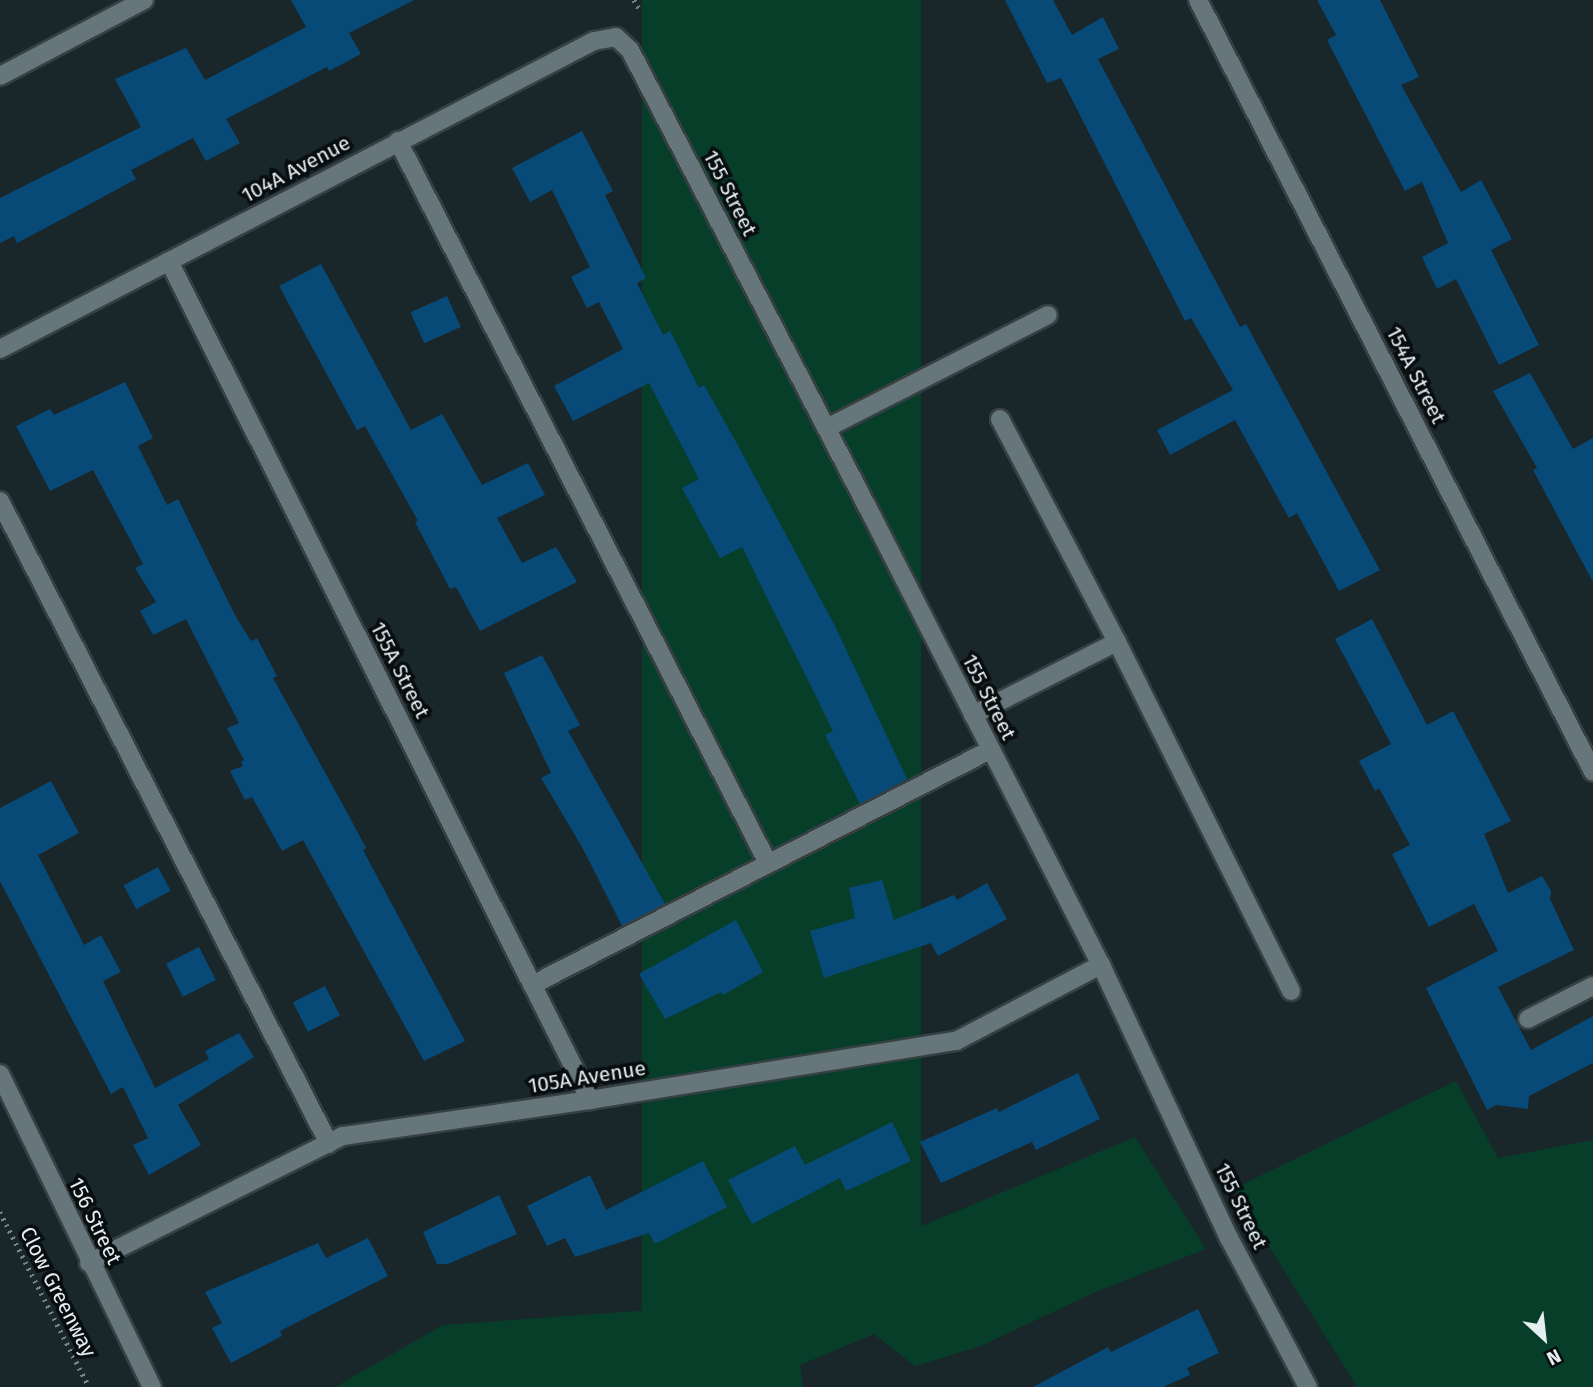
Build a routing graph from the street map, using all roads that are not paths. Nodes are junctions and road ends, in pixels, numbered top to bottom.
1 (144, 0) edge
2 (1198, 0) edge
3 (616, 37) joint
4 (0, 76) edge
5 (398, 141) junction
6 (169, 261) junction
7 (1048, 315) dead end
8 (0, 349) edge
9 (1000, 419) dead end
10 (827, 428) junction
11 (0, 501) edge
12 (1117, 642) junction
13 (973, 715) junction
14 (990, 750) junction
15 (1593, 772) edge
16 (768, 863) junction
17 (1101, 965) junction
18 (532, 985) junction
19 (1593, 986) edge
20 (1291, 991) dead end
21 (1528, 1019) dead end
22 (0, 1074) edge
23 (590, 1100) junction
24 (329, 1144) junction
25 (89, 1263) junction
26 (152, 1387) edge
27 (1308, 1387) edge

1 - 4 street
2 - 15 street, 154A Street
3 - 5 street, 104A Avenue
3 - 10 street, 155 Street
5 - 6 street, 104A Avenue
5 - 16 street
6 - 8 street, 104A Avenue
6 - 18 street, 155A Street
7 - 10 street
9 - 12 street
10 - 13 street, 155 Street
11 - 24 street
12 - 13 street
12 - 20 street
13 - 14 street, 155 Street
14 - 16 street
14 - 17 street, 155 Street
16 - 18 street
17 - 23 street, 105A Avenue
17 - 27 street, 155 Street
18 - 23 street, 155A Street
19 - 21 street
22 - 25 street, 156 Street
23 - 24 street, 105A Avenue
24 - 25 street, 105A Avenue
25 - 26 street, 156 Street

